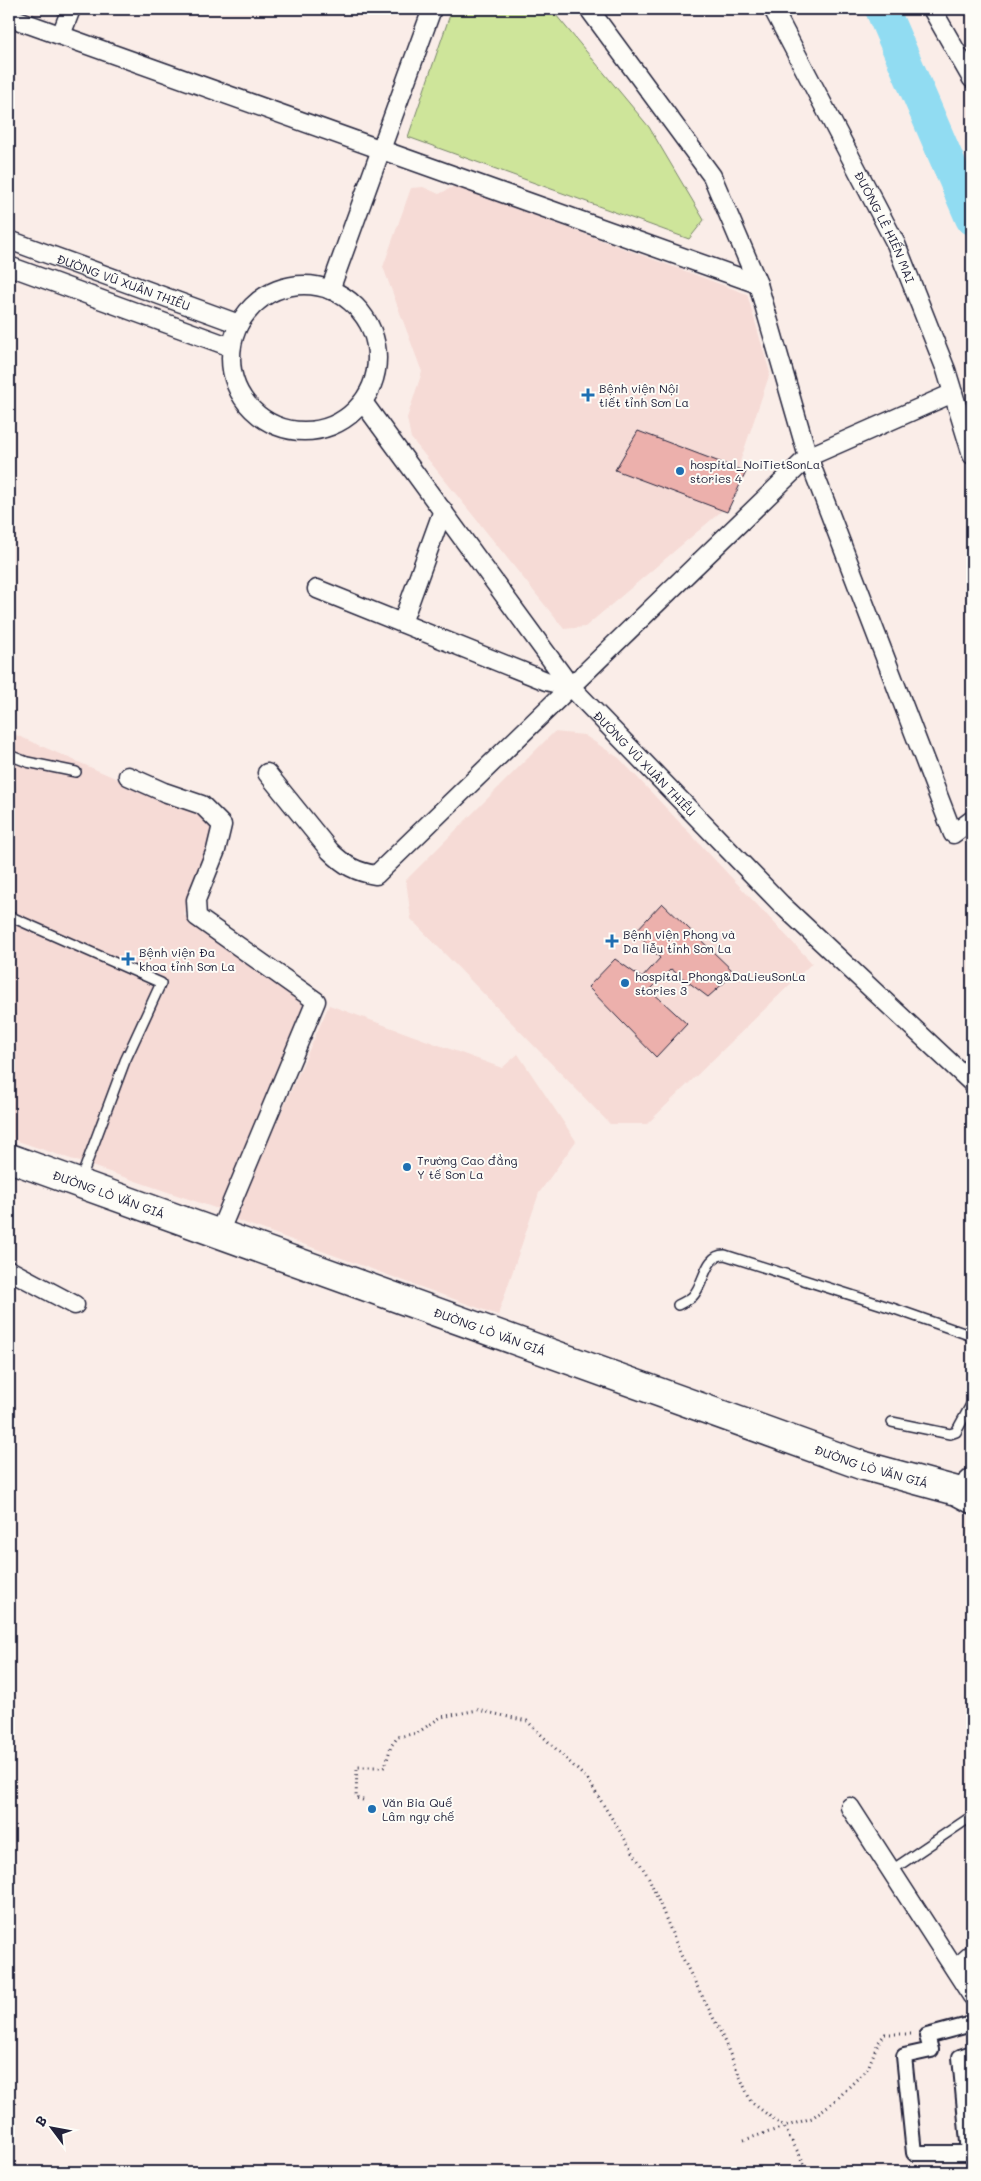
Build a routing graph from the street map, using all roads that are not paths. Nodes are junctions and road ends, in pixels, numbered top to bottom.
1 (70, 9) edge
2 (432, 9) edge
3 (589, 9) edge
4 (773, 9) edge
5 (932, 9) edge
6 (9, 16) edge
7 (61, 35) junction
8 (972, 79) edge
9 (381, 150) junction
10 (9, 240) edge
11 (9, 266) edge
12 (758, 284) junction
13 (330, 290) junction
14 (239, 324) junction
15 (231, 348) junction
16 (953, 393) junction
17 (363, 402) junction
18 (972, 456) edge
19 (808, 457) junction
20 (443, 510) junction
21 (317, 589) dead end
22 (402, 623) junction
23 (571, 687) junction
24 (9, 755) edge
25 (76, 772) dead end
26 (267, 773) dead end
27 (128, 776) dead end
28 (972, 820) edge
29 (9, 916) edge
30 (972, 1083) edge
31 (9, 1158) edge
32 (79, 1183) junction
33 (218, 1233) junction
34 (9, 1270) edge
35 (75, 1305) dead end
36 (678, 1305) dead end
37 (972, 1336) edge
38 (972, 1403) edge
39 (892, 1422) dead end
40 (967, 1489) edge
41 (850, 1807) dead end
42 (972, 1816) edge
43 (892, 1870) junction
44 (972, 1954) edge
45 (955, 1969) junction
46 (972, 1996) edge
47 (972, 2024) edge
48 (972, 2053) edge

1 - 7 street
2 - 9 street
3 - 12 street
4 - 16 street, ĐƯỜNG LÊ HIẾN MAI
5 - 8 street
6 - 7 street
7 - 9 street
9 - 12 street
9 - 13 street
10 - 14 street, ĐƯỜNG VŨ XUÂN THIỀU
11 - 15 street, ĐƯỜNG VŨ XUÂN THIỀU
12 - 19 street
13 - 14 street
13 - 17 street
14 - 15 street
15 - 17 street
16 - 18 street, ĐƯỜNG LÊ HIẾN MAI
16 - 19 street
17 - 20 street, ĐƯỜNG VŨ XUÂN THIỀU
19 - 23 street
19 - 28 street
20 - 22 street
20 - 23 street, ĐƯỜNG VŨ XUÂN THIỀU
21 - 22 street
22 - 23 street
23 - 26 street
23 - 30 street, ĐƯỜNG VŨ XUÂN THIỀU
24 - 25 lane
27 - 33 street
29 - 32 lane
31 - 32 highway, ĐƯỜNG LÒ VĂN GIÁ
32 - 33 highway, ĐƯỜNG LÒ VĂN GIÁ
33 - 40 highway, ĐƯỜNG LÒ VĂN GIÁ
34 - 35 street
36 - 37 lane
38 - 39 lane
41 - 43 street
42 - 43 lane
43 - 45 street
44 - 45 street
45 - 46 street
47 - 48 street

